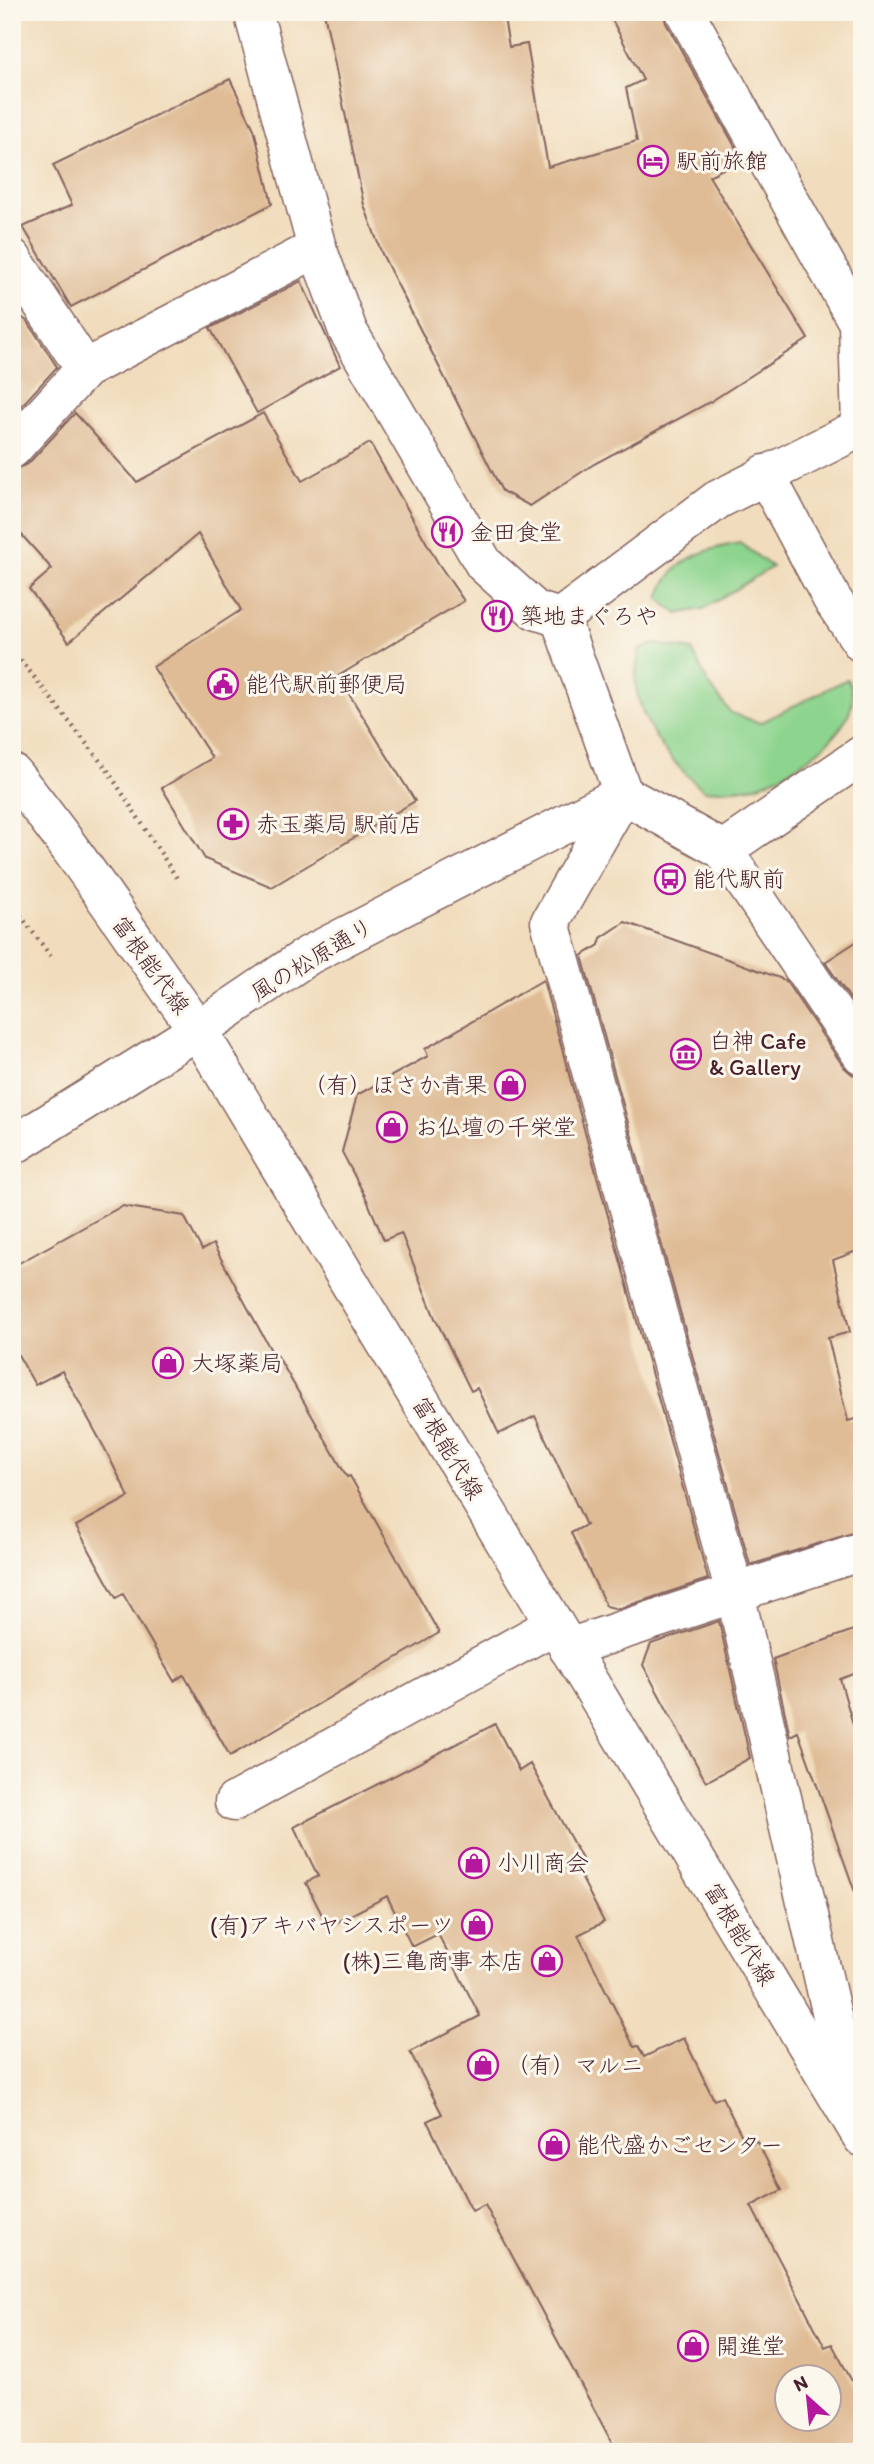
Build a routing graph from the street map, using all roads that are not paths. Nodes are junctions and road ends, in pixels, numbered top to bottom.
1 (253, 12) edge
2 (685, 12) edge
3 (317, 248) junction
4 (12, 258) edge
5 (85, 369) junction
6 (862, 427) edge
7 (12, 449) edge
8 (765, 474) junction
9 (560, 618) junction
10 (862, 643) edge
11 (862, 755) edge
12 (12, 773) edge
13 (623, 794) junction
14 (723, 850) junction
15 (198, 1030) junction
16 (862, 1055) edge
17 (12, 1146) edge
18 (862, 1550) edge
19 (735, 1593) junction
20 (561, 1636) junction
21 (234, 1802) dead end
22 (860, 2134) edge

1 - 3 street
2 - 6 street
3 - 5 street
3 - 9 street
4 - 5 street
5 - 7 street
6 - 8 street
8 - 9 street
8 - 10 street
9 - 13 street
11 - 14 street
12 - 15 street, 富根能代線
13 - 14 street
13 - 15 street, 風の松原通り
13 - 19 street
14 - 16 street
15 - 17 street, 風の松原通り
15 - 20 street, 富根能代線
18 - 19 street
19 - 20 street
19 - 22 street
20 - 21 street
20 - 22 street, 富根能代線

